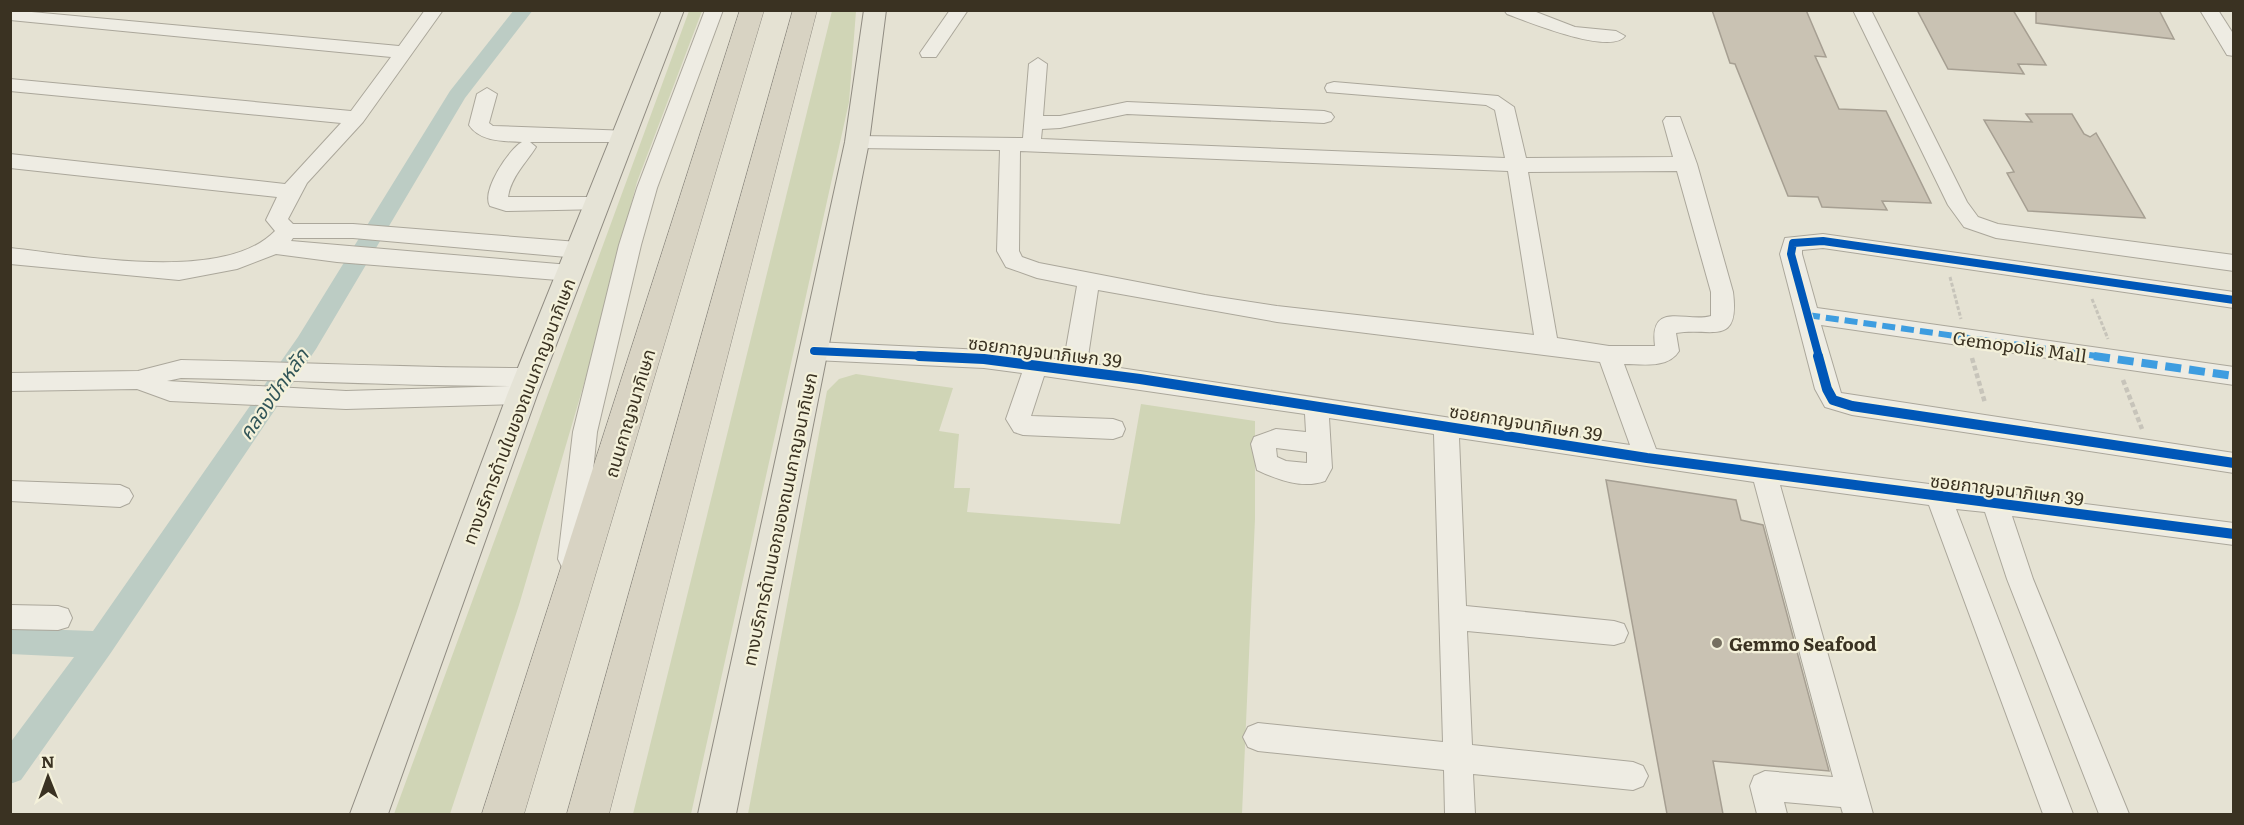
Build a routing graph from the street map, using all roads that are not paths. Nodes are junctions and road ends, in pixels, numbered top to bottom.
1 (434, 10) edge
2 (673, 10) edge
3 (714, 10) edge
4 (752, 10) edge
5 (805, 10) edge
6 (875, 10) edge
7 (959, 10) edge
8 (1513, 10) edge
9 (1862, 10) edge
10 (2210, 10) edge
11 (10, 15) edge
12 (1616, 36) dead end
13 (2234, 51) edge
14 (402, 52) junction
15 (929, 53) dead end
16 (1038, 64) dead end
17 (10, 85) edge
18 (1334, 88) dead end
19 (487, 94) dead end
20 (1323, 117) dead end
21 (356, 118) junction
22 (1673, 121) dead end
23 (1034, 123) junction
24 (623, 136) junction
25 (857, 142) junction
26 (1021, 144) junction
27 (526, 147) dead end
28 (10, 161) edge
29 (1687, 164) junction
30 (1517, 165) junction
31 (290, 192) junction
32 (598, 204) junction
33 (281, 238) junction
34 (10, 256) edge
35 (574, 262) junction
36 (2234, 263) edge
37 (1089, 280) junction
38 (2234, 300) edge
39 (1807, 315) junction
40 (1547, 345) junction
41 (814, 351) junction
42 (1609, 355) junction
43 (1036, 365) junction
44 (1074, 370) junction
45 (2234, 376) edge
46 (138, 380) junction
47 (10, 382) edge
48 (526, 386) junction
49 (1316, 406) junction
50 (1446, 427) junction
51 (1113, 429) dead end
52 (1318, 445) dead end
53 (1647, 458) junction
54 (2234, 463) edge
55 (1764, 474) junction
56 (10, 491) edge
57 (120, 496) dead end
58 (1939, 497) junction
59 (1995, 504) junction
60 (2234, 534) edge
61 (10, 616) edge
62 (1452, 617) junction
63 (58, 618) dead end
64 (563, 627) junction
65 (1614, 633) dead end
66 (1258, 737) dead end
67 (1457, 758) junction
68 (1633, 776) dead end
69 (1855, 804) edge
70 (369, 814) edge
71 (503, 814) edge
72 (588, 814) edge
73 (717, 814) edge
74 (1460, 814) edge
75 (1772, 814) edge
76 (2058, 814) edge
77 (2114, 814) edge

1 - 14 street
2 - 24 main road, ทางบริการด้านในของถนนกาญจนาภิเษก
3 - 64 street
4 - 64 highway, ถนนกาญจนาภิเษก
5 - 72 highway
6 - 25 main road, ทางบริการด้านนอกของถนนกาญจนาภิเษก
7 - 15 street
8 - 12 street
9 - 36 street
10 - 13 street
11 - 14 street
14 - 21 street
16 - 23 street
17 - 21 street
18 - 30 street
19 - 24 street
20 - 23 street
21 - 31 street
22 - 29 street
23 - 26 street
24 - 32 main road, ทางบริการด้านในของถนนกาญจนาภิเษก
25 - 26 street
25 - 41 main road, ทางบริการด้านนอกของถนนกาญจนาภิเษก
26 - 30 street
26 - 37 street
27 - 32 street
28 - 31 street
29 - 30 street
29 - 42 street
30 - 40 street
31 - 33 street
32 - 35 main road, ทางบริการด้านในของถนนกาญจนาภิเษก
33 - 34 street
33 - 35 street
33 - 35 street
35 - 48 main road, ทางบริการด้านในของถนนกาญจนาภิเษก
37 - 40 street
37 - 44 street
38 - 39 street
39 - 45 street, Gemopolis Mall
39 - 54 street
40 - 42 street
41 - 43 street, ซอยกาญจนาภิเษก 39
41 - 73 main road, ทางบริการด้านนอกของถนนกาญจนาภิเษก
42 - 53 street
43 - 44 street, ซอยกาญจนาภิเษก 39
43 - 51 street
44 - 49 street, ซอยกาญจนาภิเษก 39
46 - 47 street
46 - 48 street
46 - 48 street
48 - 70 main road, ทางบริการด้านในของถนนกาญจนาภิเษก
49 - 50 street, ซอยกาญจนาภิเษก 39
49 - 52 street
50 - 53 street, ซอยกาญจนาภิเษก 39
50 - 62 street
53 - 55 street, ซอยกาญจนาภิเษก 39
55 - 58 street, ซอยกาญจนาภิเษก 39
55 - 69 street
56 - 57 street
58 - 59 street, ซอยกาญจนาภิเษก 39
58 - 76 street
59 - 60 street, ซอยกาญจนาภิเษก 39
59 - 77 street
61 - 63 street
62 - 65 street
62 - 67 street
64 - 71 highway, ถนนกาญจนาภิเษก
66 - 67 street
67 - 68 street
67 - 74 street
69 - 75 street

